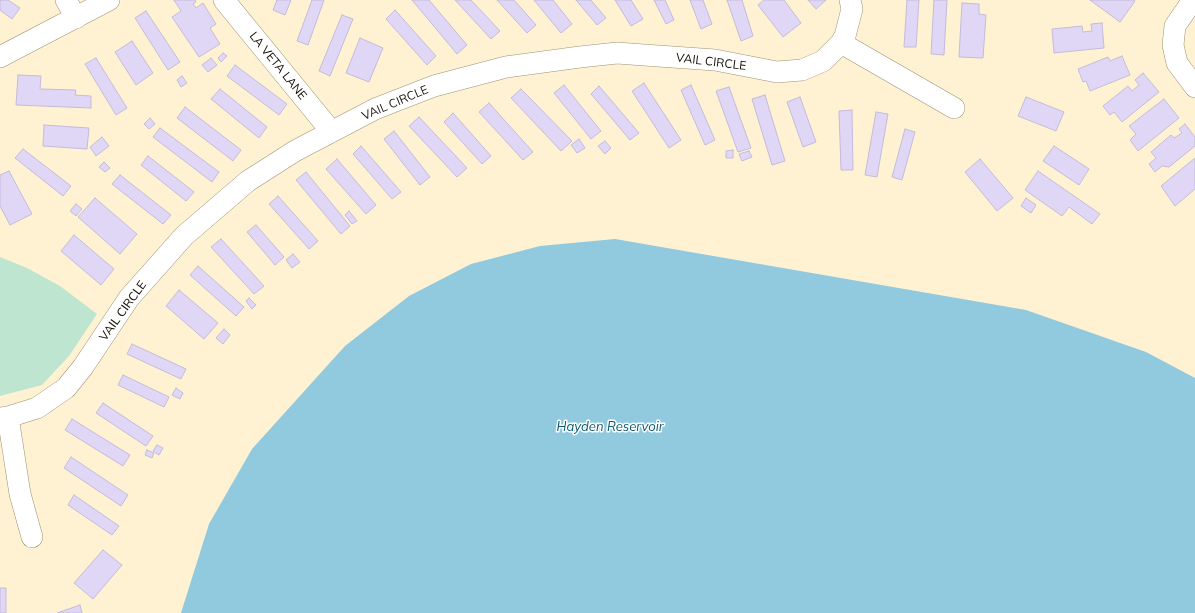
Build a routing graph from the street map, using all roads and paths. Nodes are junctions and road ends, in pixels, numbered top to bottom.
1 (66, 0) edge
2 (109, 0) edge
3 (224, 0) edge
4 (850, 0) edge
5 (1193, 0) edge
6 (76, 18) junction
7 (841, 42) junction
8 (0, 57) edge
9 (1195, 86) edge
10 (954, 108) dead end
11 (331, 131) junction
12 (4, 417) edge
13 (32, 537) dead end

1 - 6 street
2 - 6 street
3 - 11 street, LA VETA LANE
4 - 7 street, VAIL CIRCLE
5 - 9 street
6 - 8 street
7 - 10 street
7 - 11 street, VAIL CIRCLE
11 - 12 street, VAIL CIRCLE
12 - 13 street, VAIL CIRCLE

